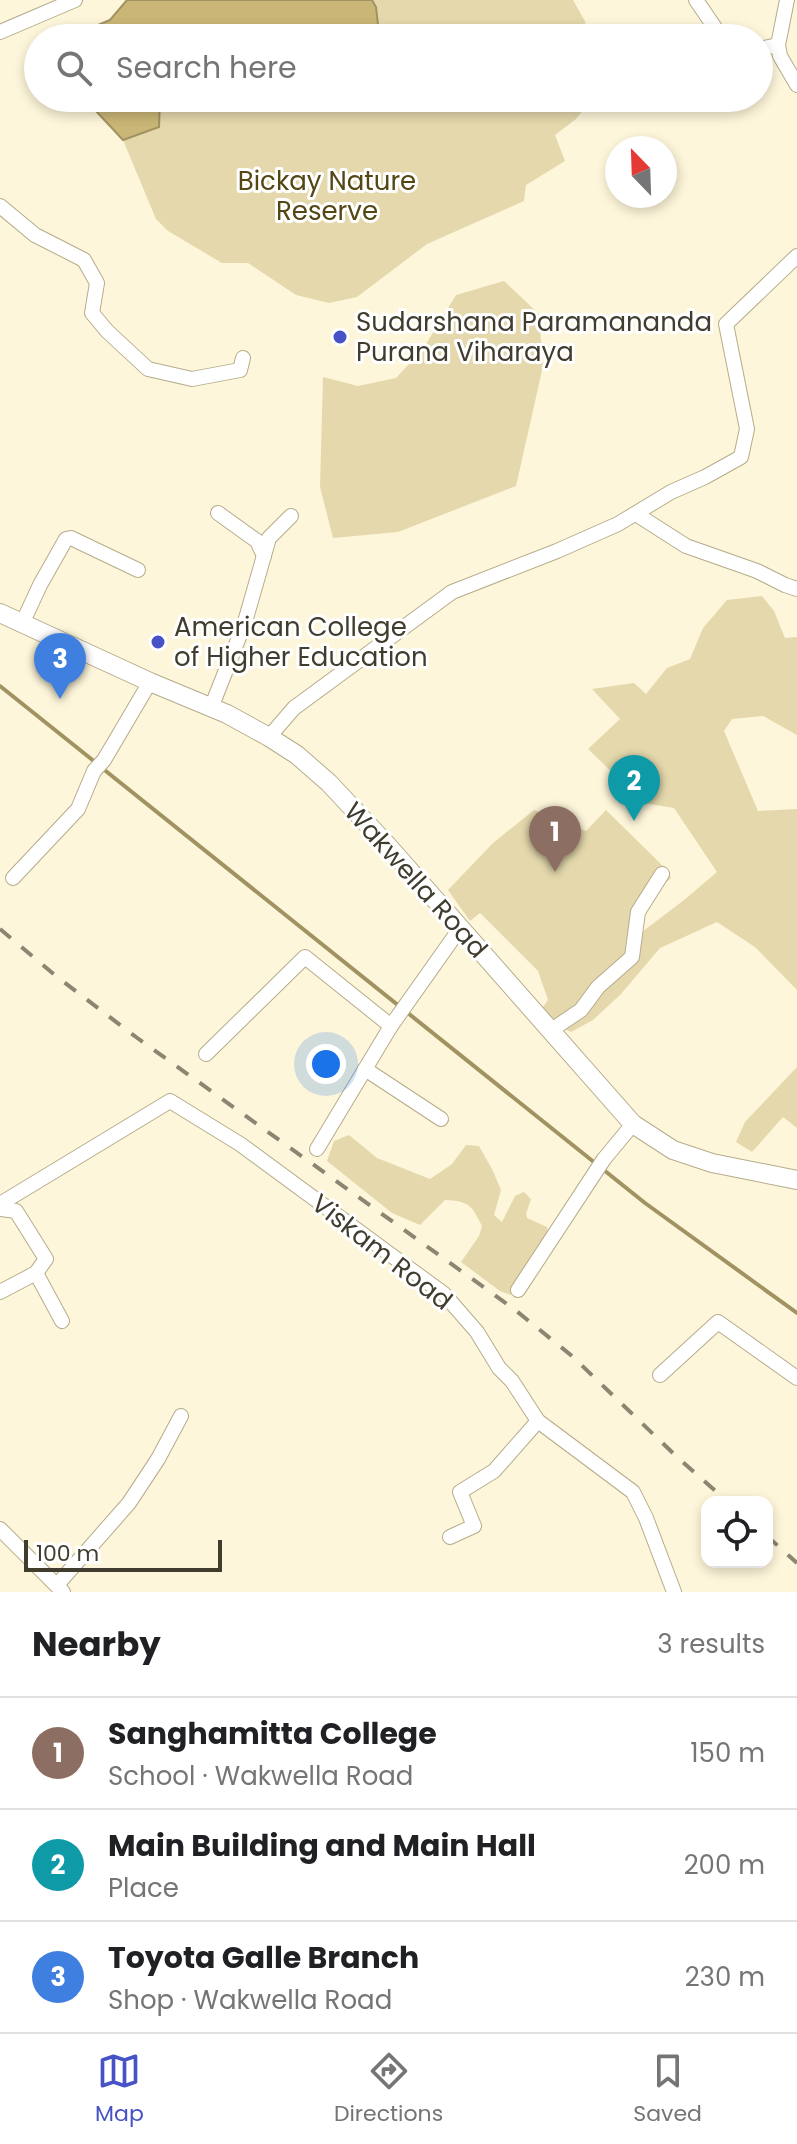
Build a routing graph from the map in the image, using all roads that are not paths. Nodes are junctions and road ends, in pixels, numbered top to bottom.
1 (75, 0) edge
2 (696, 0) edge
3 (787, 0) edge
4 (712, 24) edge
5 (0, 32) edge
6 (778, 45) junction
7 (773, 46) edge
8 (797, 85) edge
9 (0, 206) edge
10 (797, 256) edge
11 (243, 358) dead end
12 (218, 513) dead end
13 (636, 514) junction
14 (291, 516) dead end
15 (264, 556) junction
16 (138, 570) dead end
17 (797, 589) edge
18 (0, 613) edge
19 (22, 624) junction
20 (150, 682) junction
21 (211, 708) junction
22 (269, 737) junction
23 (662, 874) dead end
24 (13, 878) dead end
25 (461, 927) junction
26 (391, 1026) junction
27 (550, 1031) junction
28 (206, 1054) dead end
29 (365, 1069) junction
30 (441, 1119) dead end
31 (633, 1124) junction
32 (317, 1149) dead end
33 (797, 1180) edge
34 (0, 1206) edge
35 (36, 1273) junction
36 (518, 1290) dead end
37 (0, 1292) edge
38 (62, 1321) dead end
39 (660, 1375) dead end
40 (797, 1378) edge
41 (181, 1416) dead end
42 (538, 1421) junction
43 (0, 1529) edge
44 (450, 1537) dead end
45 (60, 1588) edge
46 (674, 1592) edge

1 - 5 street
2 - 4 street
3 - 6 street
6 - 7 street
6 - 8 street
9 - 11 street
10 - 13 street
12 - 15 street
13 - 17 street
13 - 22 street
14 - 15 street
15 - 21 street
16 - 19 street
18 - 19 main road, Wakwella Road
19 - 20 main road, Wakwella Road
20 - 21 main road, Wakwella Road
20 - 24 street
21 - 22 main road, Wakwella Road
22 - 25 main road, Wakwella Road
23 - 27 street
25 - 26 street
25 - 27 main road, Wakwella Road
26 - 28 street
26 - 29 street
27 - 31 main road, Wakwella Road
29 - 30 street
29 - 32 street
31 - 33 main road, Wakwella Road
31 - 36 street
34 - 35 street
34 - 42 street, Viskam Road
35 - 37 street
35 - 38 street
39 - 40 street
41 - 45 street
42 - 44 street
42 - 46 street, Viskam Road
43 - 45 street

